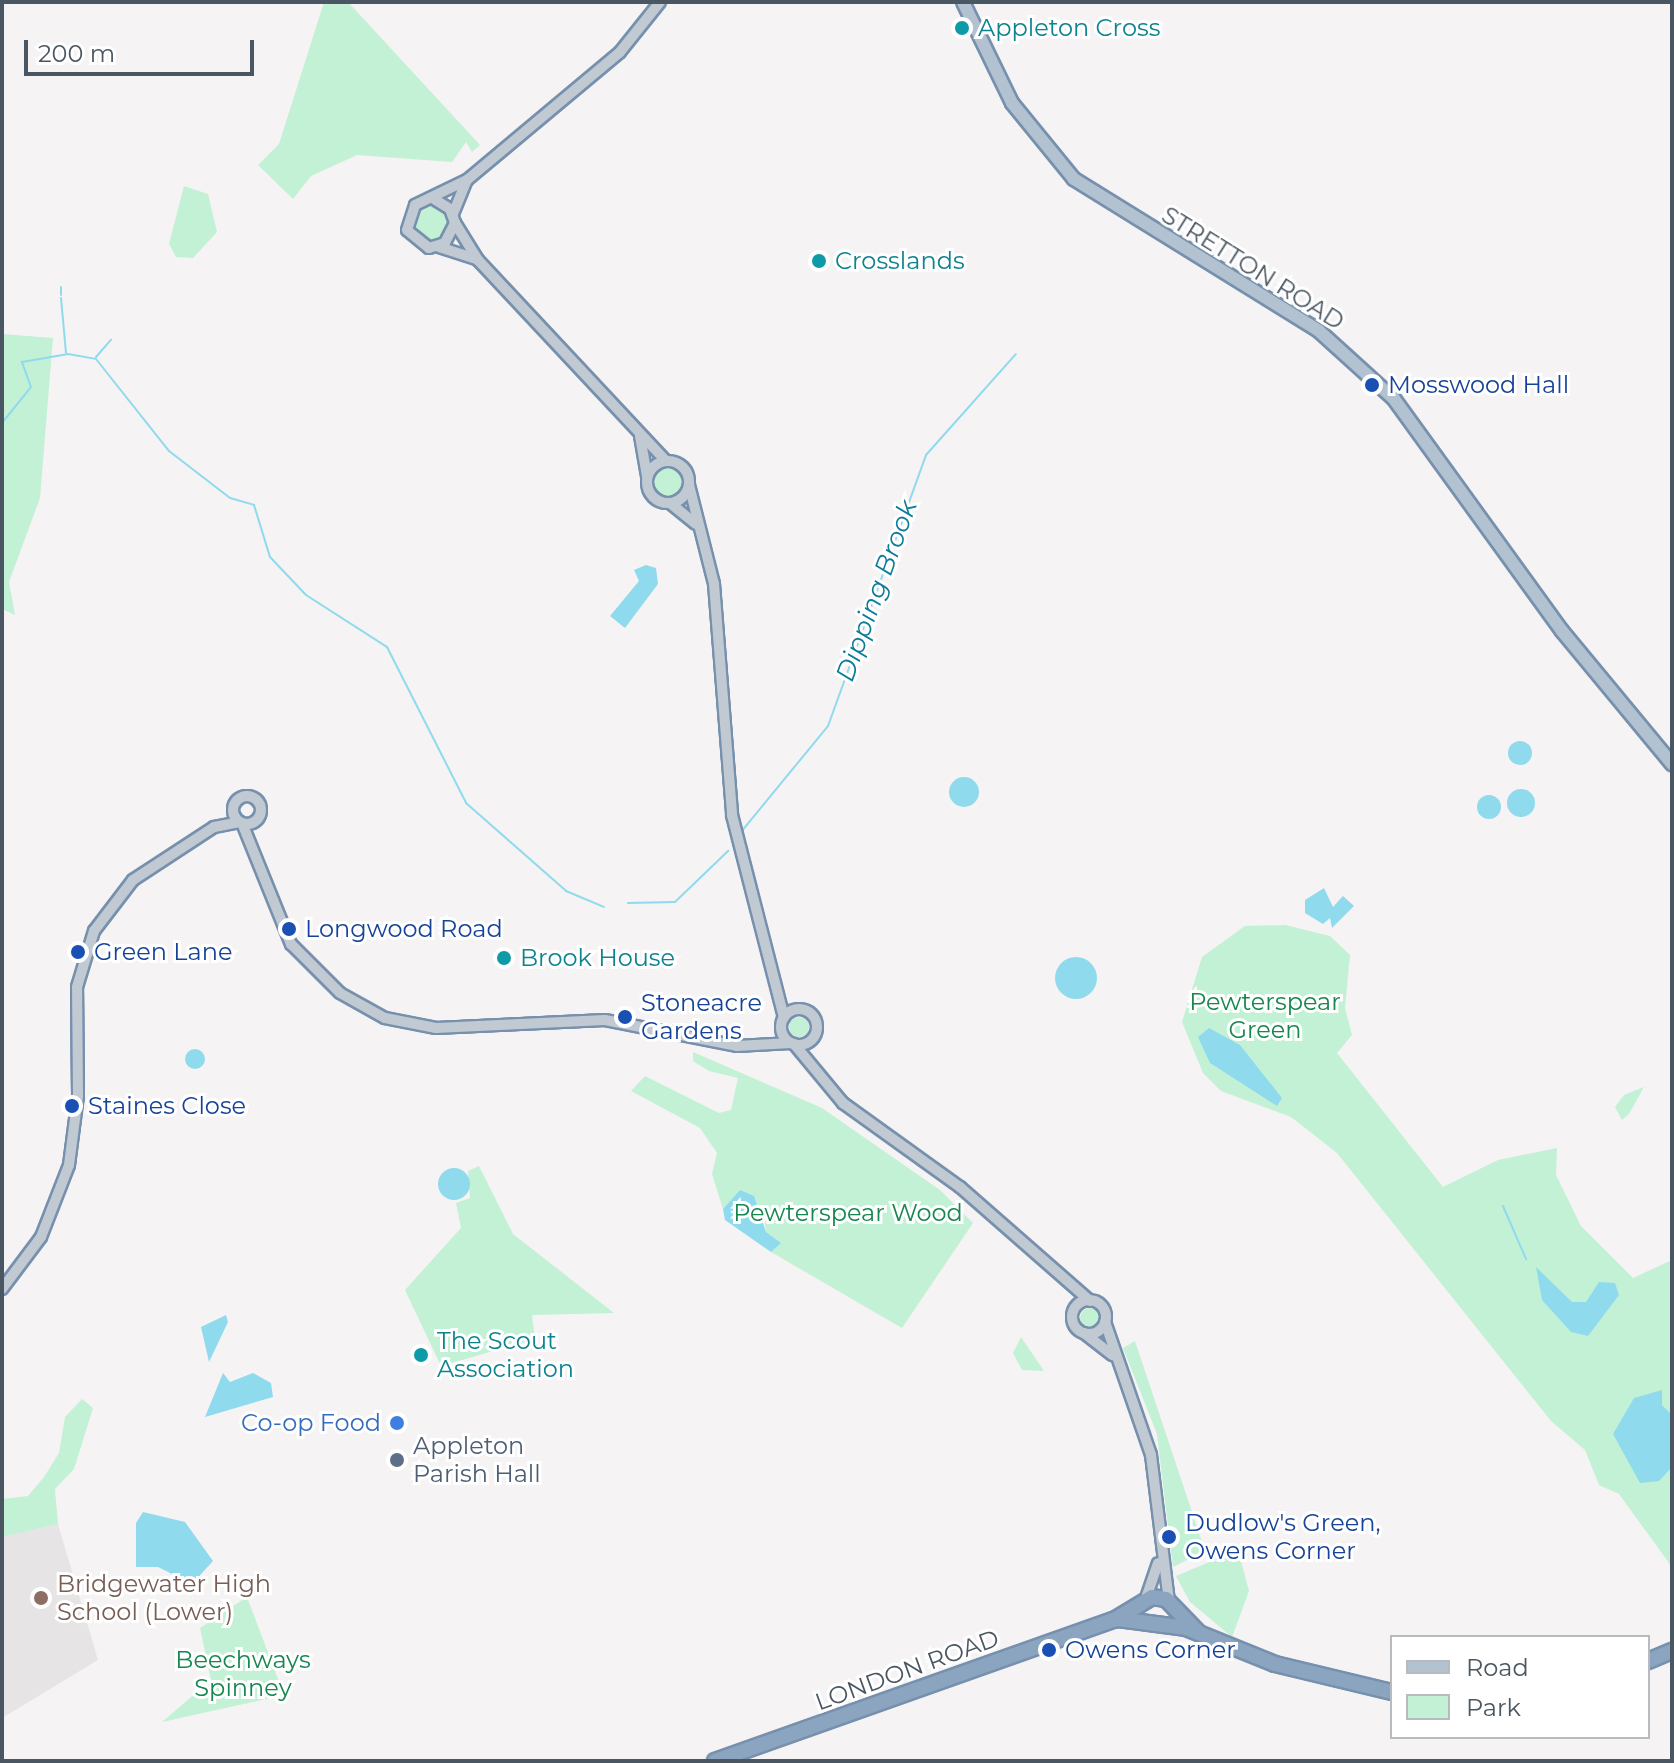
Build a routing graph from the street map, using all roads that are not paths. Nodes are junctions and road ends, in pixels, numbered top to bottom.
1 (660, 2) edge
2 (963, 2) edge
3 (467, 180) junction
4 (434, 199) junction
5 (454, 219) junction
6 (439, 247) junction
7 (478, 260) junction
8 (639, 434) junction
9 (666, 461) junction
10 (647, 476) junction
11 (689, 485) junction
12 (670, 503) junction
13 (698, 525) junction
14 (1672, 764) edge
15 (235, 804) junction
16 (259, 816) junction
17 (241, 822) junction
18 (214, 827) junction
19 (256, 849) junction
20 (781, 985) junction
21 (806, 1009) junction
22 (783, 1019) junction
23 (814, 1037) junction
24 (793, 1043) junction
25 (758, 1044) junction
26 (817, 1068) junction
27 (1059, 1278) junction
28 (2, 1289) edge
29 (1090, 1301) junction
30 (1072, 1315) junction
31 (1105, 1322) junction
32 (1084, 1333) junction
33 (1115, 1360) junction
34 (1159, 1557) junction
35 (1144, 1602) junction
36 (1170, 1603) junction
37 (1114, 1620) junction
38 (1145, 1623) junction
39 (1164, 1627) junction
40 (1198, 1632) junction
41 (1672, 1651) edge
42 (1650, 1660) edge
43 (1390, 1692) edge
44 (715, 1761) edge

1 - 3 street
2 - 14 main road, STRETTON ROAD
3 - 4 street
3 - 5 street
4 - 5 street
4 - 6 street
5 - 6 street
5 - 7 street
6 - 7 street
7 - 8 street
8 - 9 street
8 - 10 street
9 - 10 street
9 - 11 street
10 - 12 street
11 - 12 street
11 - 13 street
12 - 13 street
13 - 20 street
15 - 16 street
15 - 17 street
15 - 18 street
16 - 17 street
16 - 19 street
17 - 18 street
17 - 19 street
18 - 28 street
19 - 25 street
20 - 21 street
20 - 22 street
21 - 22 street
21 - 23 street
22 - 24 street
22 - 25 street
23 - 24 street
23 - 26 street
24 - 25 street
24 - 26 street
26 - 27 street
27 - 29 street
27 - 30 street
29 - 30 street
29 - 31 street
30 - 32 street
31 - 32 street
31 - 33 street
32 - 33 street
33 - 34 street
34 - 35 street
34 - 36 street
35 - 36 highway
35 - 37 highway, LONDON ROAD
35 - 38 highway
36 - 39 highway
36 - 40 highway
37 - 38 highway, LONDON ROAD
37 - 44 highway, LONDON ROAD
38 - 39 highway
39 - 40 highway
40 - 43 highway
41 - 42 highway

